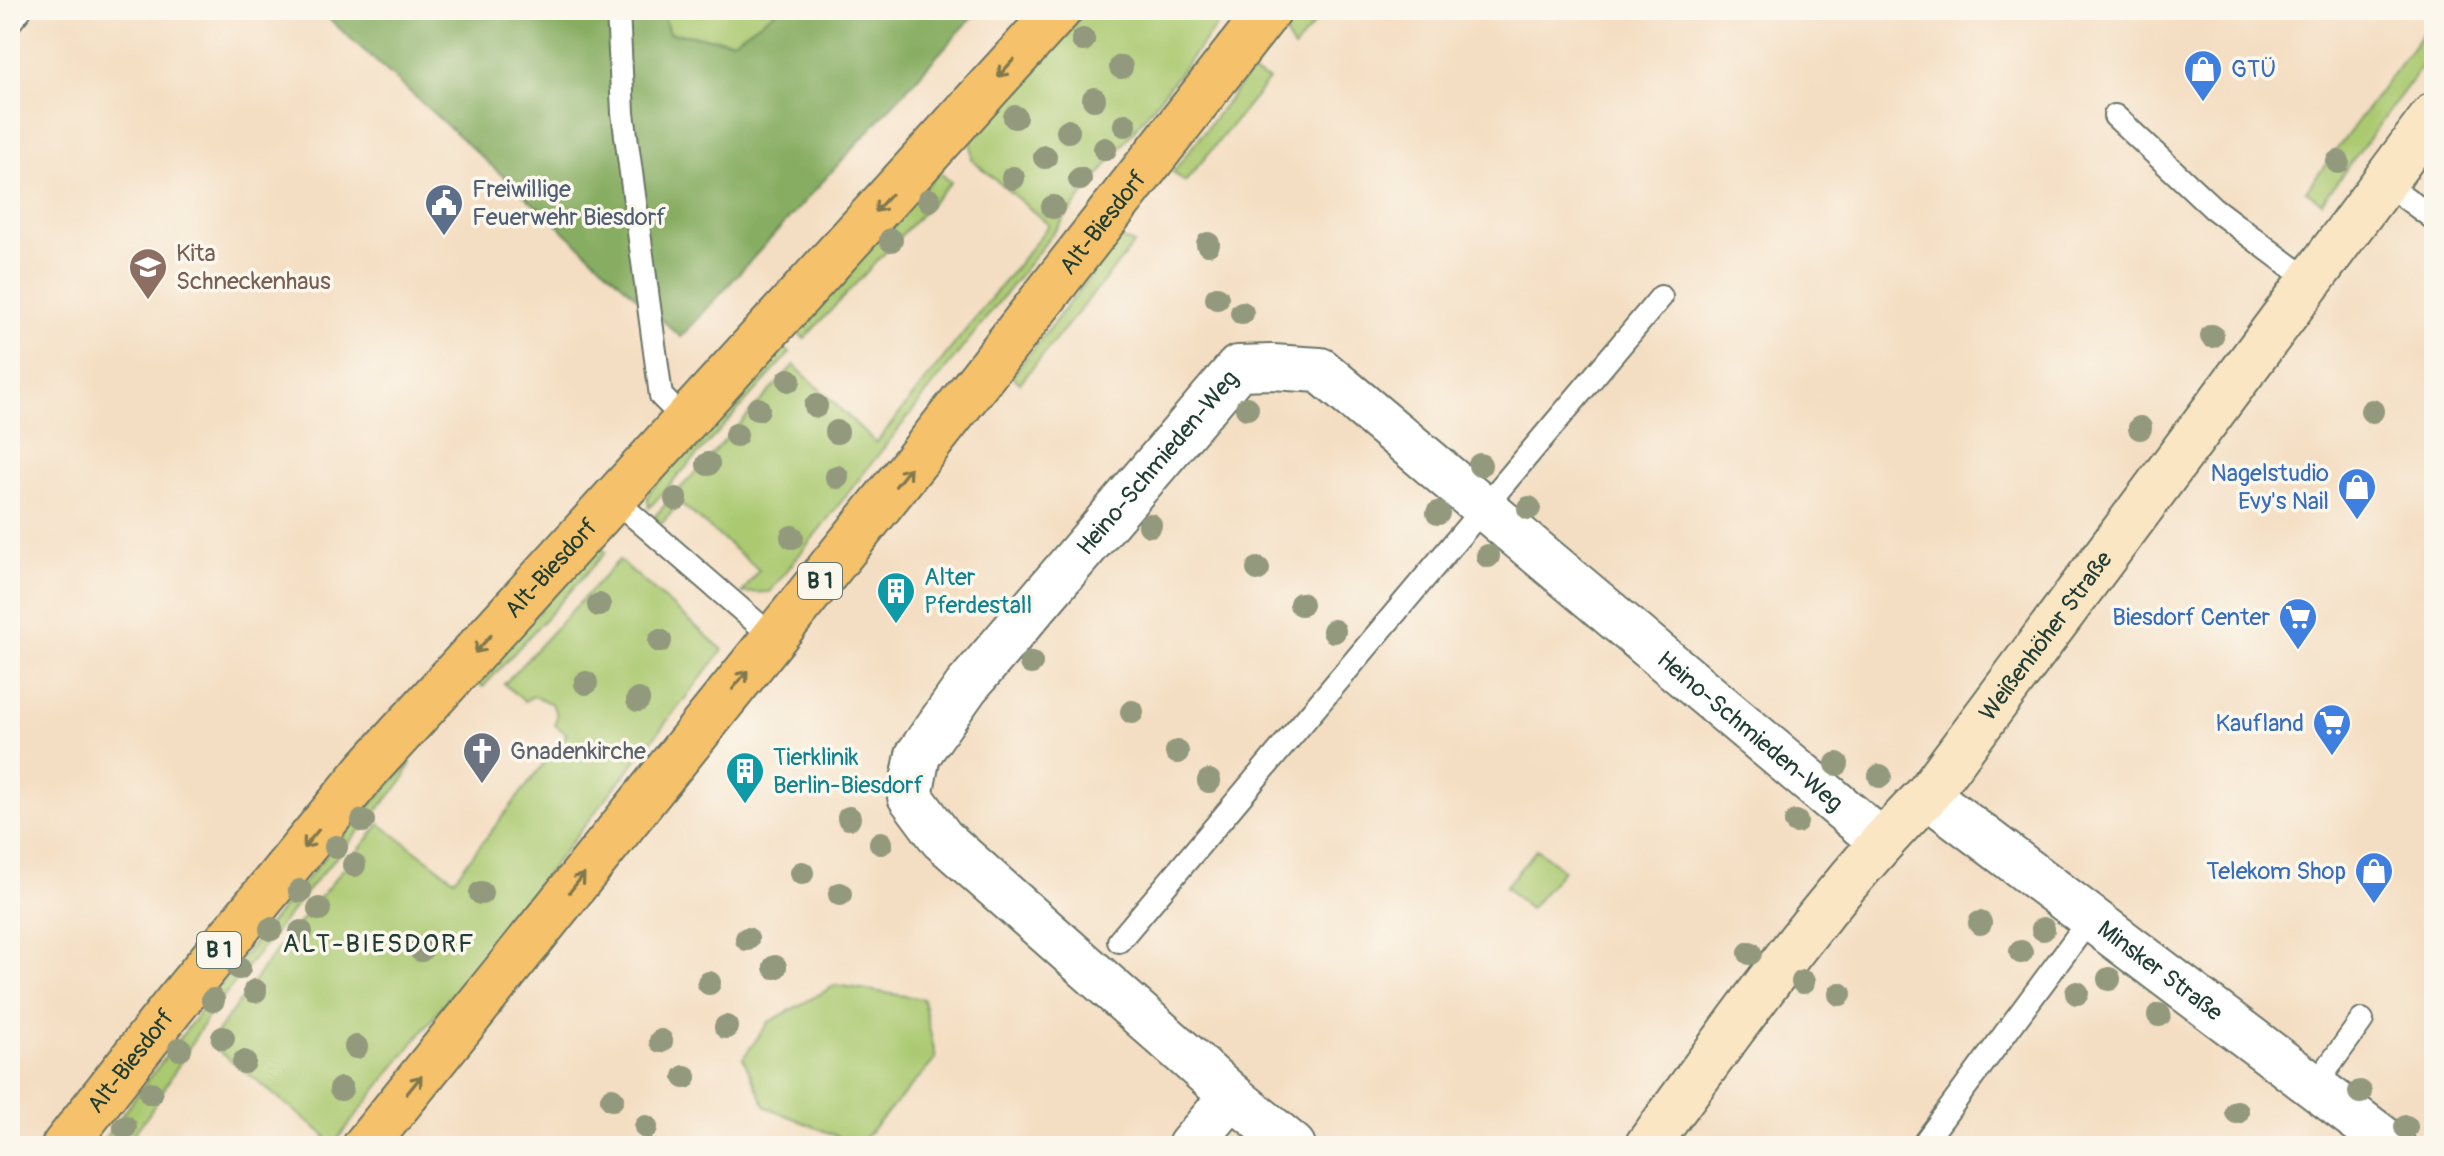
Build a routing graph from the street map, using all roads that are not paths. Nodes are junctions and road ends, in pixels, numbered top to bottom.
1 (20, 10) edge
2 (618, 10) edge
3 (1059, 10) edge
4 (1269, 10) edge
5 (10, 22) edge
6 (2115, 116) dead end
7 (2429, 133) edge
8 (2384, 182) junction
9 (2434, 219) edge
10 (2310, 281) junction
11 (1661, 297) dead end
12 (686, 421) junction
13 (615, 500) junction
14 (1483, 508) junction
15 (774, 638) junction
16 (1927, 795) junction
17 (1881, 841) junction
18 (2090, 919) junction
19 (1119, 941) dead end
20 (2362, 1020) dead end
21 (2314, 1087) junction
22 (1232, 1096) junction
23 (64, 1146) edge
24 (365, 1146) edge
25 (1190, 1146) edge
26 (1293, 1146) edge
27 (1647, 1146) edge
28 (1922, 1146) edge
29 (2393, 1146) edge

1 - 5 lane
2 - 12 lane
3 -> 12 main road, Alt-Biesdorf / B 1
15 -> 4 main road, Alt-Biesdorf / B 1
6 - 10 lane
7 - 8 street, Weißenhöher Straße
8 - 9 lane
8 - 10 street, Weißenhöher Straße
10 - 16 street, Weißenhöher Straße
11 - 14 lane
12 - 13 main road, Alt-Biesdorf / B 1
13 - 15 lane
13 -> 23 main road, Alt-Biesdorf / B 1
14 - 17 street, Heino-Schmieden-Weg
14 - 19 lane
14 - 22 street, Heino-Schmieden-Weg
24 -> 15 main road, Alt-Biesdorf / B 1
16 - 17 street, Weißenhöher Straße
16 - 18 street, Minsker Straße
17 - 27 street, Weißenhöher Straße
18 - 21 street, Minsker Straße
18 - 28 lane
20 - 21 lane
21 - 29 street, Minsker Straße
22 - 25 street
22 - 26 street, Heino-Schmieden-Weg

